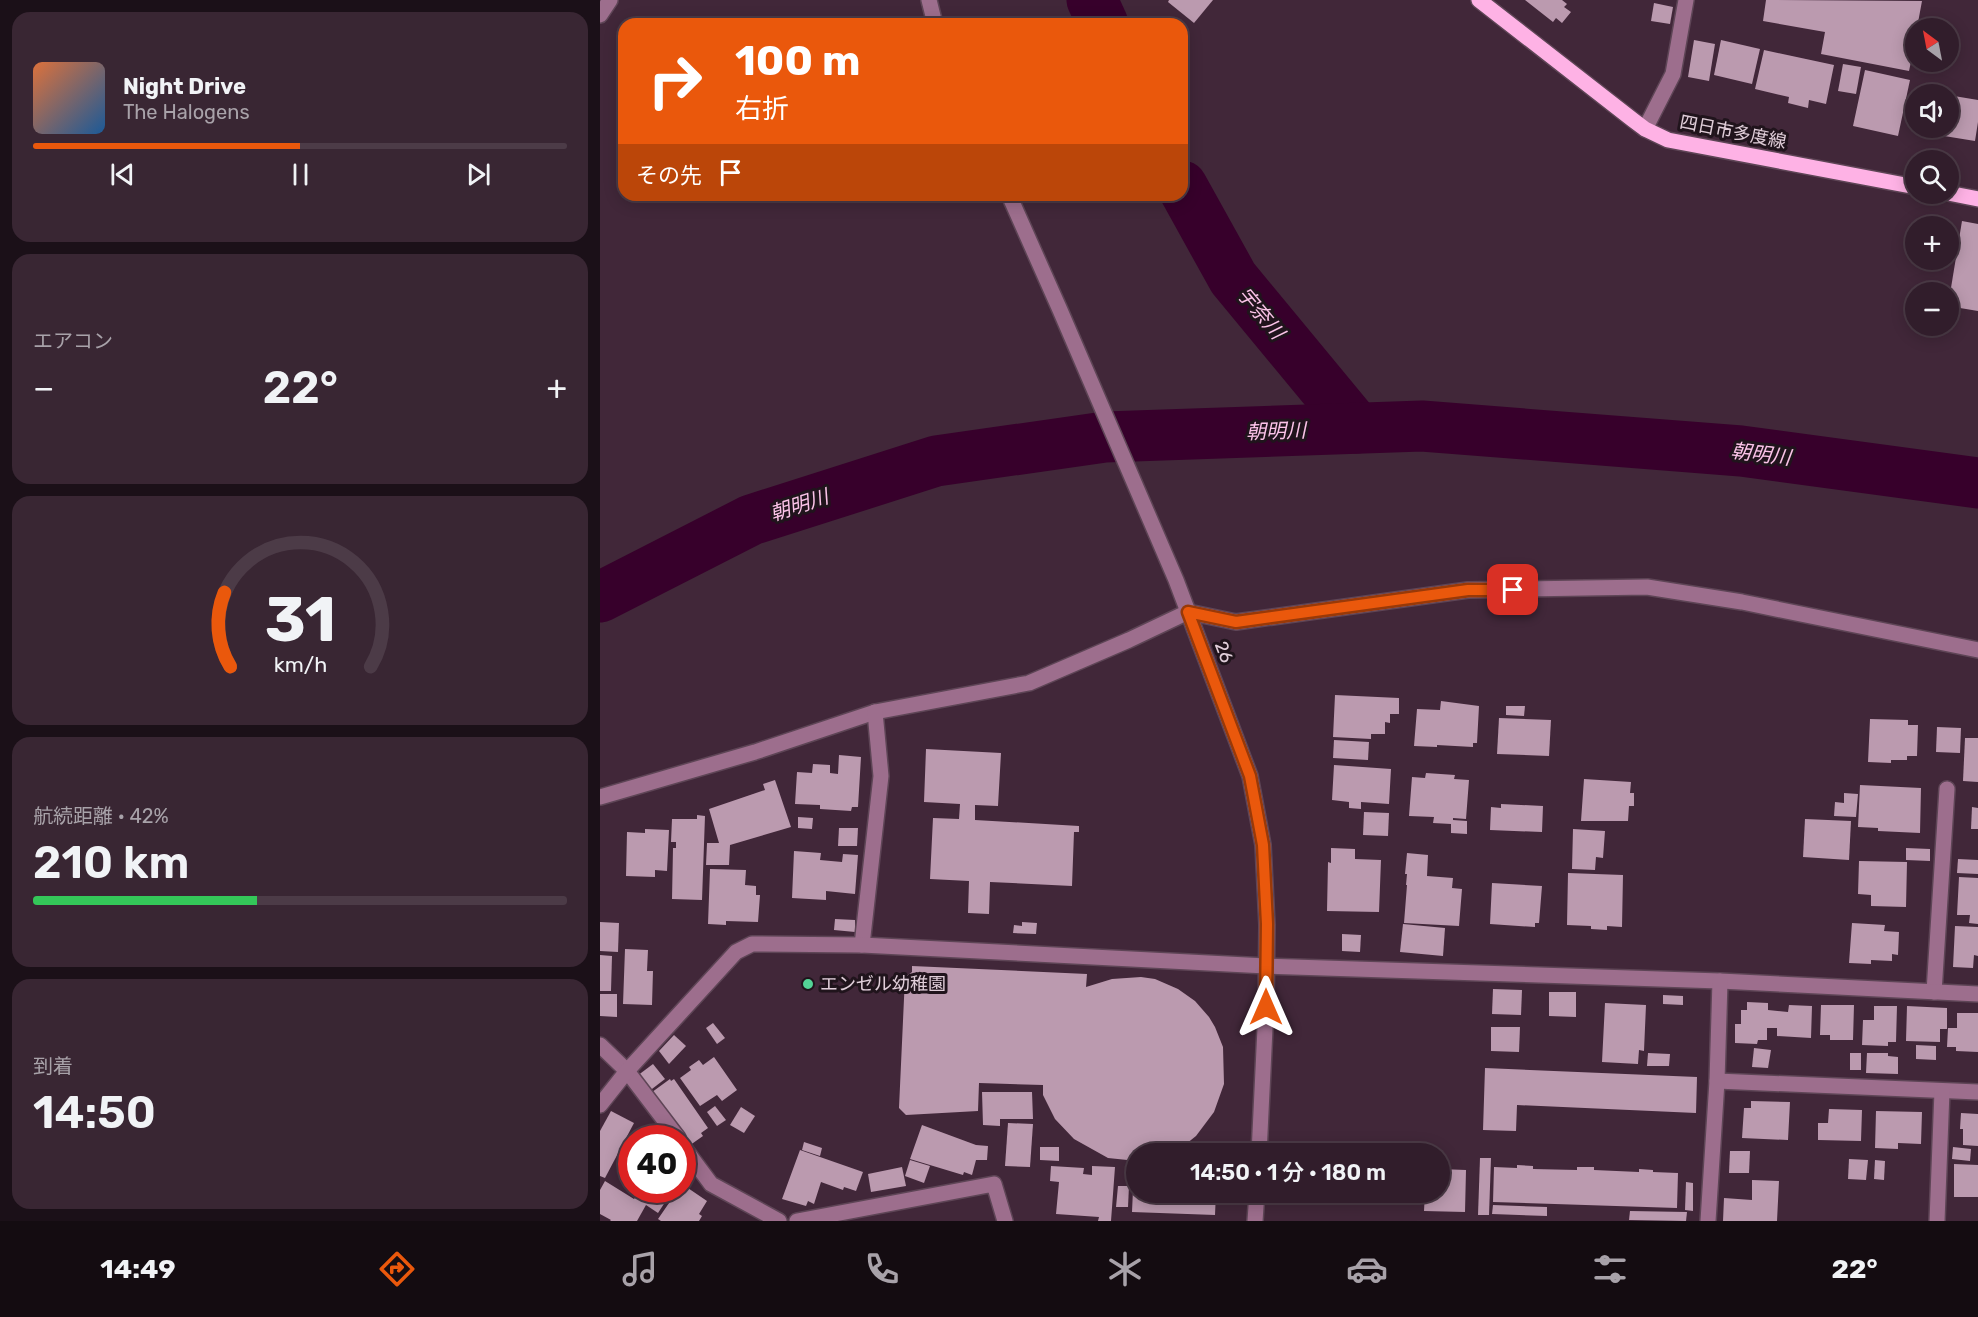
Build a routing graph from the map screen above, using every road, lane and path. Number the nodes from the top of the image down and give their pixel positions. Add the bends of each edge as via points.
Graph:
1 (610, 0) edge
2 (929, 0) edge
3 (1479, 0) edge
4 (1686, 0) edge
5 (600, 15) edge
6 (934, 18) edge
7 (1645, 129) junction
8 (1905, 185) edge
9 (1959, 195) edge
10 (1978, 199) edge
11 (1012, 201) edge
12 (1188, 612) junction
13 (1978, 650) edge
14 (875, 712) junction
15 (1947, 789) dead end
16 (600, 797) edge
17 (862, 945) junction
18 (1266, 966) junction
19 (1720, 981) junction
20 (1934, 992) junction
21 (1978, 994) edge
22 (600, 1045) edge
23 (627, 1071) junction
24 (1718, 1081) junction
25 (1942, 1091) junction
26 (1978, 1092) edge
27 (600, 1105) edge
28 (668, 1125) edge
29 (1259, 1143) edge
30 (696, 1164) edge
31 (1256, 1203) edge
32 (779, 1221) edge
33 (797, 1221) edge
34 (1005, 1221) edge
35 (1255, 1221) edge
36 (1708, 1221) edge
37 (1937, 1221) edge

1 - 5 street
2 - 6 street
3 - 7 main road, 四日市多度線
4 - 7 street via 1673,74
7 - 8 main road, 四日市多度線 via 1668,140
9 - 10 main road
11 - 12 street, 26
12 - 13 street via 1236,622 1468,590 1647,587 1743,602
12 - 14 street via 1029,683
12 - 18 street, 26 via 1250,776 1263,845
14 - 16 street
14 - 17 street via 881,776
15 - 20 street
17 - 18 street
17 - 23 street via 752,944 736,952
18 - 19 street
18 - 29 street, 26
19 - 20 street
19 - 24 street
20 - 21 street
22 - 23 street
23 - 27 street
23 - 28 street
24 - 25 street
24 - 36 street
25 - 26 street
25 - 37 street
30 - 32 street via 711,1184
31 - 35 street
33 - 34 street via 994,1184

